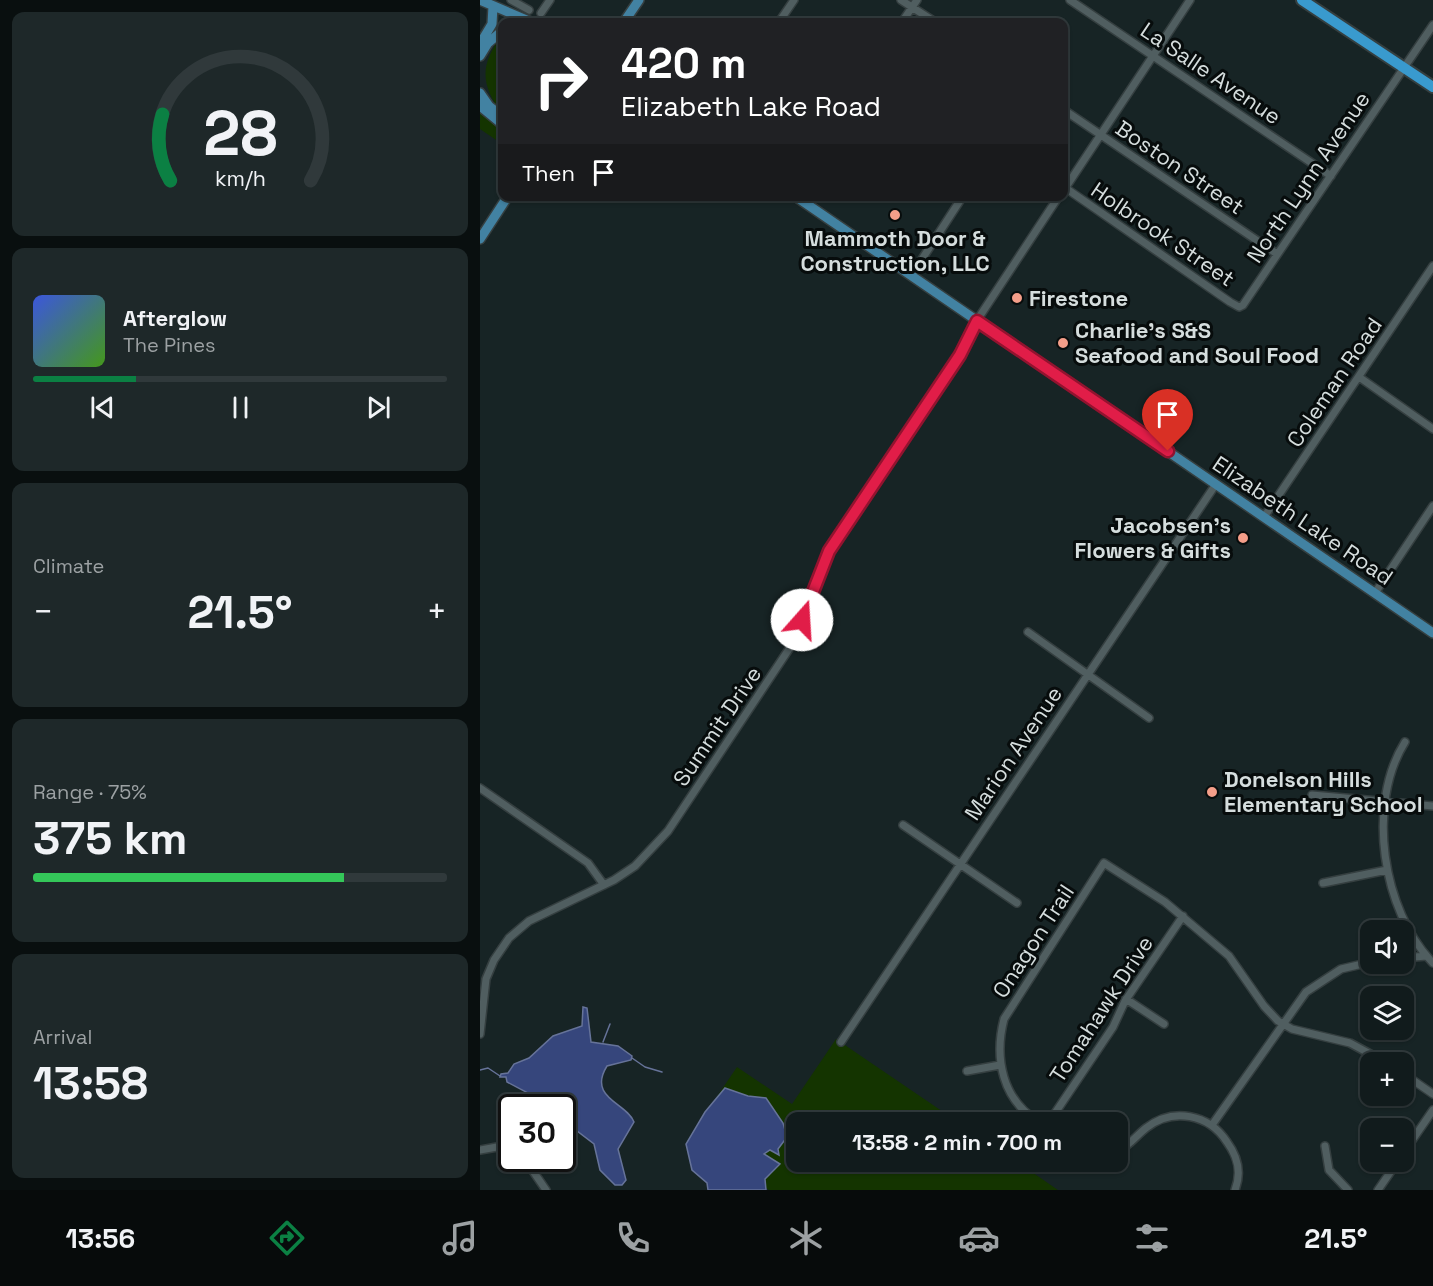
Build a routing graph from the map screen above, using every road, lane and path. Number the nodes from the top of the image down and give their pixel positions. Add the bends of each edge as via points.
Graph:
1 (480, 0) edge
2 (511, 0) edge
3 (550, 0) edge
4 (639, 0) edge
5 (794, 0) edge
6 (901, 0) edge
7 (917, 0) edge
8 (1070, 0) edge
9 (1190, 0) edge
10 (1302, 0) edge
11 (493, 6) junction
12 (912, 7) junction
13 (529, 10) dead end
14 (542, 13) dead end
15 (513, 18) edge
16 (627, 18) edge
17 (782, 18) edge
18 (905, 18) edge
19 (929, 18) edge
20 (1433, 25) edge
21 (498, 34) edge
22 (480, 44) edge
23 (480, 56) edge
24 (1153, 56) junction
25 (1404, 68) junction
26 (1433, 87) edge
27 (480, 93) edge
28 (480, 106) edge
29 (498, 113) edge
30 (1068, 113) edge
31 (498, 121) edge
32 (1100, 135) junction
33 (1331, 176) junction
34 (1068, 183) edge
35 (1068, 192) edge
36 (505, 201) edge
37 (802, 201) edge
38 (960, 201) edge
39 (1056, 201) edge
40 (480, 239) edge
41 (1277, 254) junction
42 (1433, 266) edge
43 (911, 276) junction
44 (1243, 305) joint
45 (977, 321) junction
46 (1359, 377) junction
47 (1433, 429) edge
48 (1216, 484) junction
49 (1433, 506) edge
50 (1264, 517) junction
51 (1375, 593) junction
52 (1432, 630) edge
53 (1028, 632) dead end
54 (1088, 674) junction
55 (1149, 718) dead end
56 (1404, 742) dead end
57 (480, 788) edge
58 (1312, 795) dead end
59 (1385, 802) junction
60 (1433, 806) edge
61 (903, 825) dead end
62 (960, 864) junction
63 (1387, 870) junction
64 (1323, 883) dead end
65 (604, 885) junction
66 (1017, 903) dead end
67 (1183, 916) junction
68 (1426, 956) junction
69 (1414, 957) edge
70 (1433, 963) edge
71 (1360, 965) edge
72 (1126, 999) junction
73 (1282, 1023) junction
74 (1164, 1024) dead end
75 (480, 1034) edge
76 (841, 1042) dead end
77 (1367, 1052) edge
78 (1000, 1065) junction
79 (967, 1071) dead end
80 (1414, 1081) edge
81 (1433, 1094) edge
82 (1433, 1110) edge
83 (1027, 1112) edge
84 (1056, 1112) edge
85 (1212, 1125) junction
86 (1414, 1138) edge
87 (1128, 1143) edge
88 (1325, 1146) dead end
89 (498, 1147) edge
90 (480, 1150) edge
91 (534, 1172) edge
92 (1390, 1172) edge
93 (546, 1190) edge
94 (1236, 1190) edge
95 (1348, 1190) edge
96 (1378, 1190) edge

1 - 11 main road
2 - 13 street
3 - 14 street
4 - 16 main road
5 - 17 street
6 - 12 street
7 - 12 street
8 - 24 street, La Salle Avenue
9 - 24 street
10 - 25 highway
11 - 15 main road
11 - 22 main road via 492,24
12 - 18 street
12 - 19 street
20 - 25 street, North Lynn Avenue
21 - 23 main road
24 - 32 street
24 - 33 street, La Salle Avenue
25 - 26 highway
25 - 33 street, North Lynn Avenue
27 - 29 main road
28 - 31 main road
30 - 32 street, Boston Street
32 - 34 street
32 - 41 street, Boston Street
33 - 41 street, North Lynn Avenue
35 - 44 street, Holbrook Street via 1230,302
36 - 40 main road
37 - 43 main road, Elizabeth Lake Road
38 - 43 street
39 - 45 street, Summit Drive
41 - 44 street, North Lynn Avenue
42 - 46 street, Coleman Road
43 - 45 main road, Elizabeth Lake Road
45 - 48 main road, Elizabeth Lake Road
45 - 65 street, Summit Drive via 960,355 829,551 795,640 780,665 668,831 635,866
46 - 47 street
46 - 50 street, Coleman Road
48 - 50 main road, Elizabeth Lake Road
48 - 54 street, Marion Avenue
49 - 51 street
50 - 51 main road, Elizabeth Lake Road
51 - 52 main road, Elizabeth Lake Road
53 - 54 street
54 - 55 street
54 - 62 street, Marion Avenue
56 - 59 street via 1388,776
57 - 65 street via 588,863
58 - 59 street
59 - 60 street
59 - 63 street
61 - 62 street
62 - 66 street
62 - 76 street, Marion Avenue
63 - 64 street
63 - 68 street via 1402,913
65 - 75 street, Summit Drive via 529,921 501,947 484,987
67 - 72 street, Tomahawk Drive
67 - 73 street via 1229,956 1264,1006
67 - 78 street, Onagon Trail via 1104,863 1004,1019 998,1046
68 - 69 street
68 - 70 street
71 - 73 street via 1341,969 1317,983
72 - 74 street
72 - 84 street, Tomahawk Drive via 1113,1027
73 - 77 street via 1350,1043
73 - 85 street
78 - 79 street
78 - 83 street, Onagon Trail via 1018,1104
80 - 81 street
82 - 86 street
85 - 87 street via 1181,1115 1160,1119
85 - 94 street via 1234,1153 1239,1174
88 - 95 street via 1329,1170
89 - 90 street
91 - 93 street
92 - 96 street

